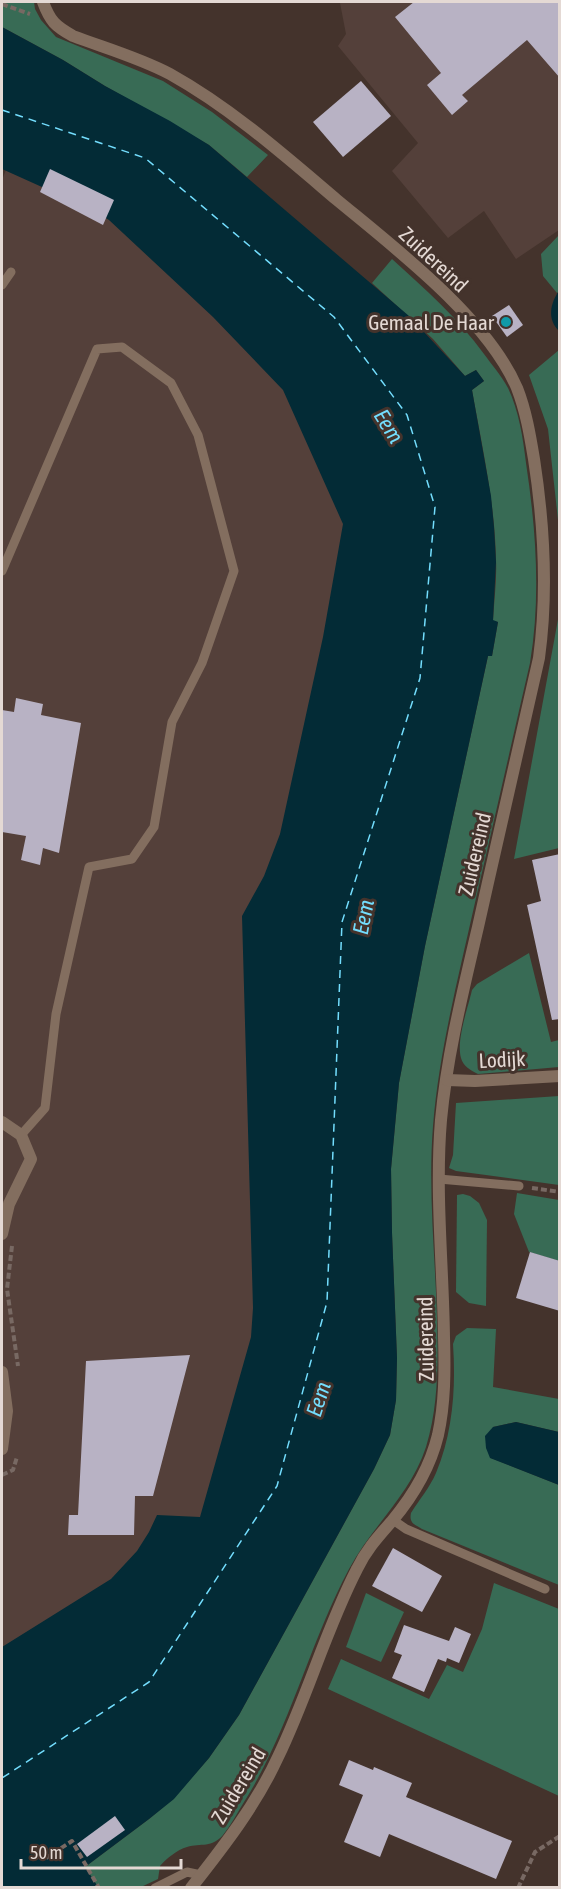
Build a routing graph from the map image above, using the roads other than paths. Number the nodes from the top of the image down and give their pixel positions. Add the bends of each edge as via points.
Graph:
1 (43, 2) edge
2 (11, 272) dead end
3 (2, 285) edge
4 (2, 571) edge
5 (560, 1076) edge
6 (447, 1080) junction
7 (2, 1122) edge
8 (21, 1135) junction
9 (440, 1179) junction
10 (519, 1186) road end
11 (2, 1234) edge
12 (2, 1372) edge
13 (2, 1449) edge
14 (393, 1520) junction
15 (545, 1589) dead end
16 (201, 1875) junction
17 (154, 1887) edge
18 (191, 1887) edge

1 - 6 street, Zuidereind via 55,25 73,36 167,73 260,135 450,299 500,357 517,389 527,419 539,493 544,603 541,642 454,1030
2 - 3 lane
4 - 8 lane via 97,349 122,347 171,383 198,435 234,571 202,663 172,722 154,827 132,859 89,867 56,1014 45,1108
5 - 6 street, Lodijk
6 - 9 street, Zuidereind via 440,1130
7 - 8 street
8 - 11 street via 31,1159 9,1204
9 - 10 lane
9 - 14 street, Zuidereind via 445,1391 442,1416 427,1470
12 - 13 street via 7,1411
14 - 15 lane
14 - 16 street, Zuidereind via 369,1546 349,1584 296,1717 263,1785
16 - 17 lane via 187,1872
16 - 18 street, Zuidereind

